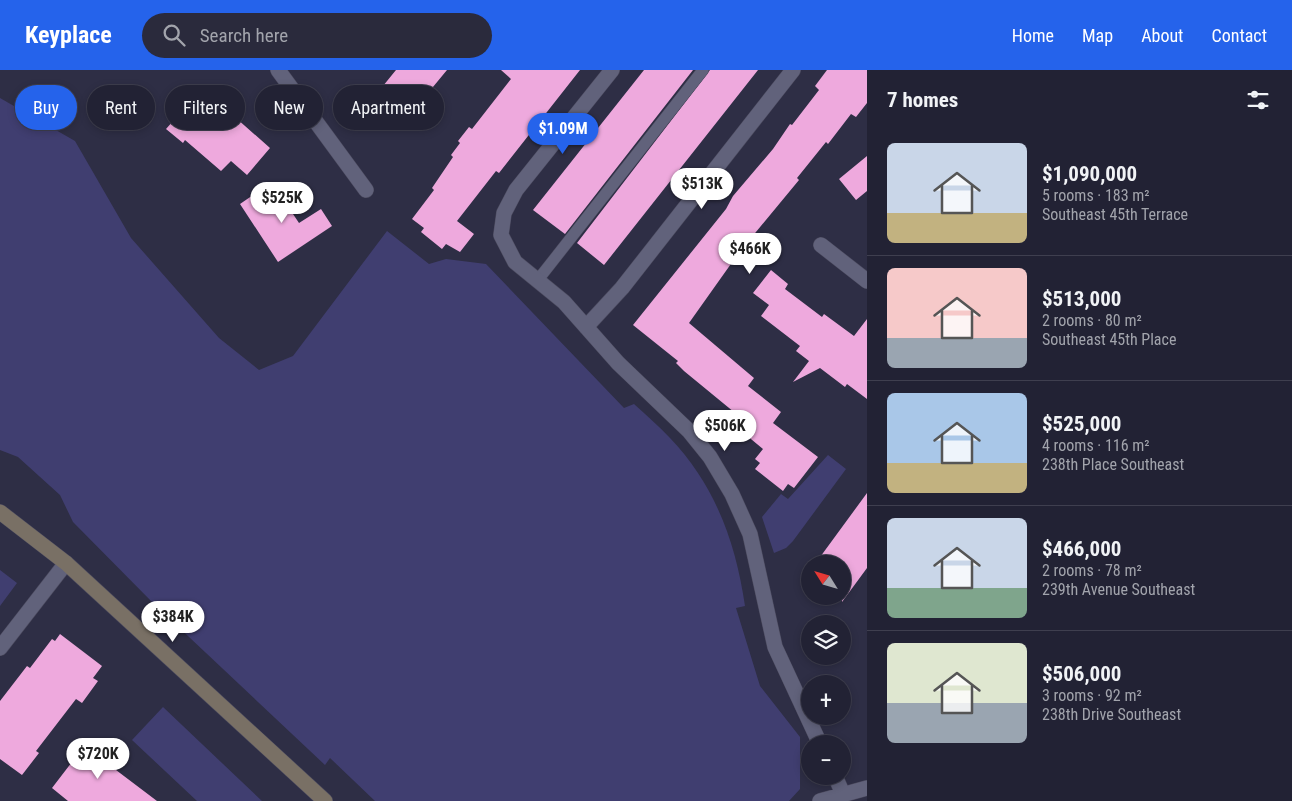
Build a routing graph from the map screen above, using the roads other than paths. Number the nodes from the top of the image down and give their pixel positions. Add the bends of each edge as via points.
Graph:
1 (278, 70) edge
2 (612, 70) edge
3 (703, 70) edge
4 (793, 70) edge
5 (366, 190) dead end
6 (821, 245) dead end
7 (538, 281) junction
8 (867, 281) edge
9 (586, 327) junction
10 (0, 512) edge
11 (66, 563) junction
12 (0, 648) edge
13 (816, 735) edge
14 (837, 785) edge
15 (867, 788) edge
16 (841, 798) edge
17 (325, 801) edge
18 (820, 801) edge

1 - 5 street
2 - 7 street via 516,190 504,213 502,236 515,262
3 - 7 lane
4 - 9 street via 622,288
6 - 8 street
7 - 9 street via 564,302
9 - 13 street via 689,431 710,457 732,494 750,534 776,647
10 - 11 main road
11 - 12 street
11 - 17 main road
14 - 16 street
15 - 16 street
16 - 18 street

